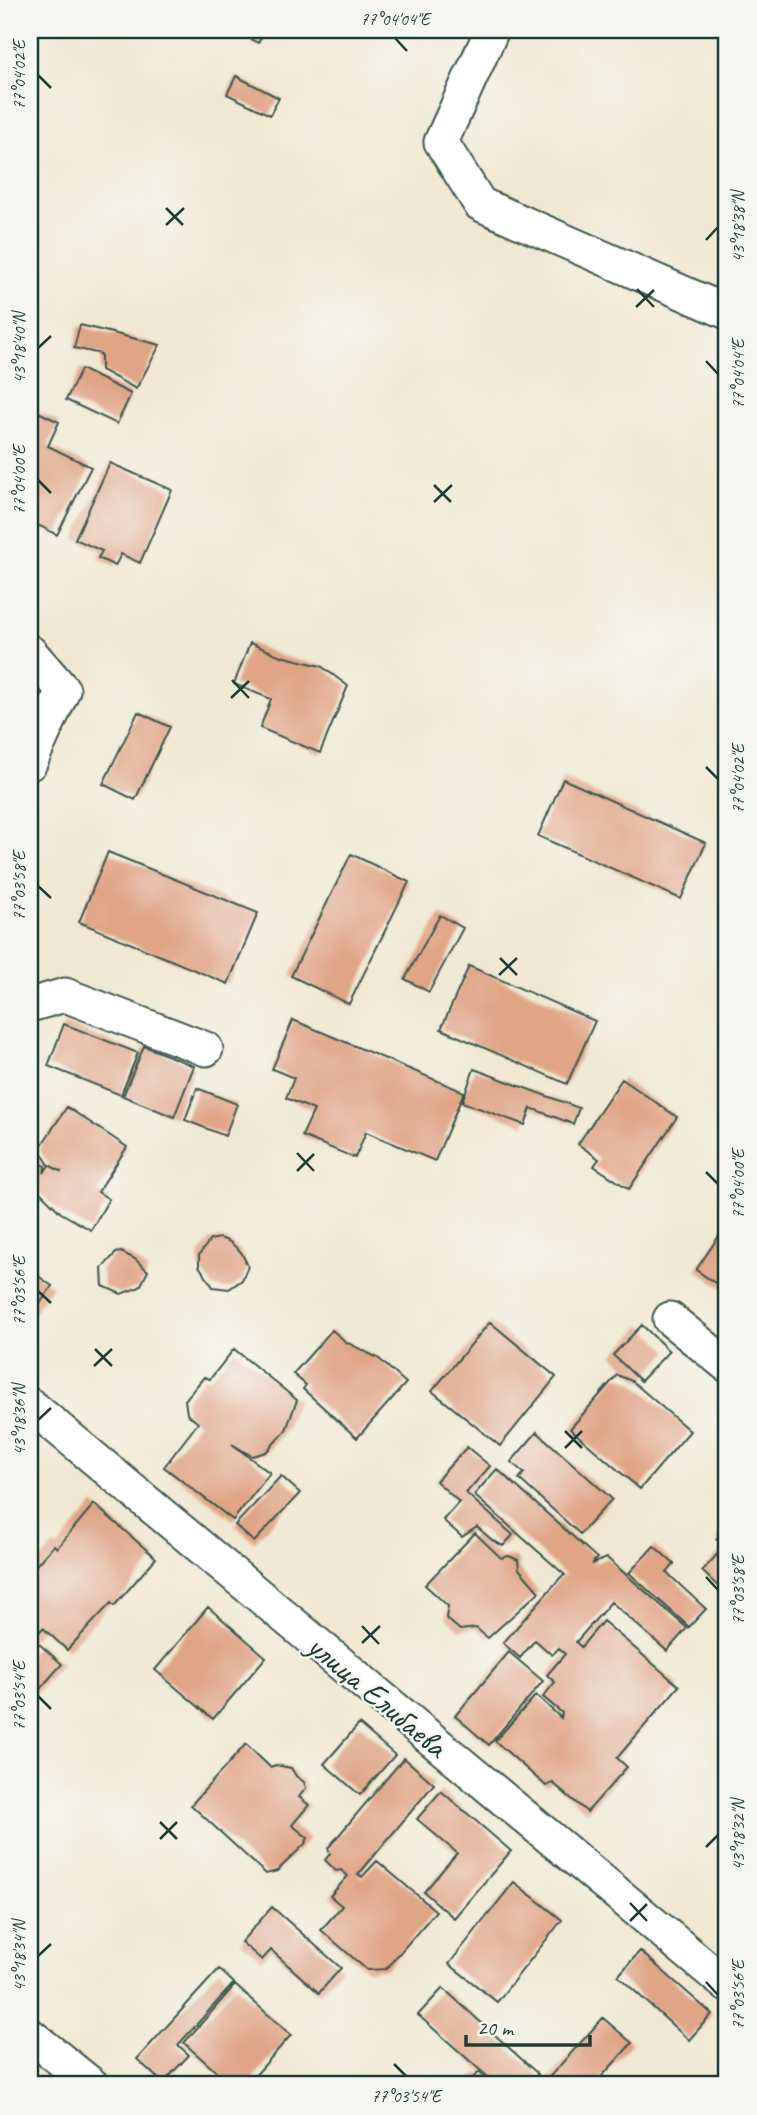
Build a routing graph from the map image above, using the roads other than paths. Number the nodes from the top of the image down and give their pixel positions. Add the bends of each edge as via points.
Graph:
1 (492, 30) edge
2 (727, 312) edge
3 (30, 652) edge
4 (30, 763) edge
5 (30, 1005) edge
6 (206, 1049) dead end
7 (670, 1318) dead end
8 (727, 1365) edge
9 (30, 1405) edge
10 (727, 1985) edge
11 (30, 2035) edge
12 (92, 2085) edge

1 - 2 street via 442,142 480,204
3 - 4 street via 63,690
5 - 6 street via 65,995
7 - 8 street
9 - 10 street, улица Елибаева
11 - 12 street

